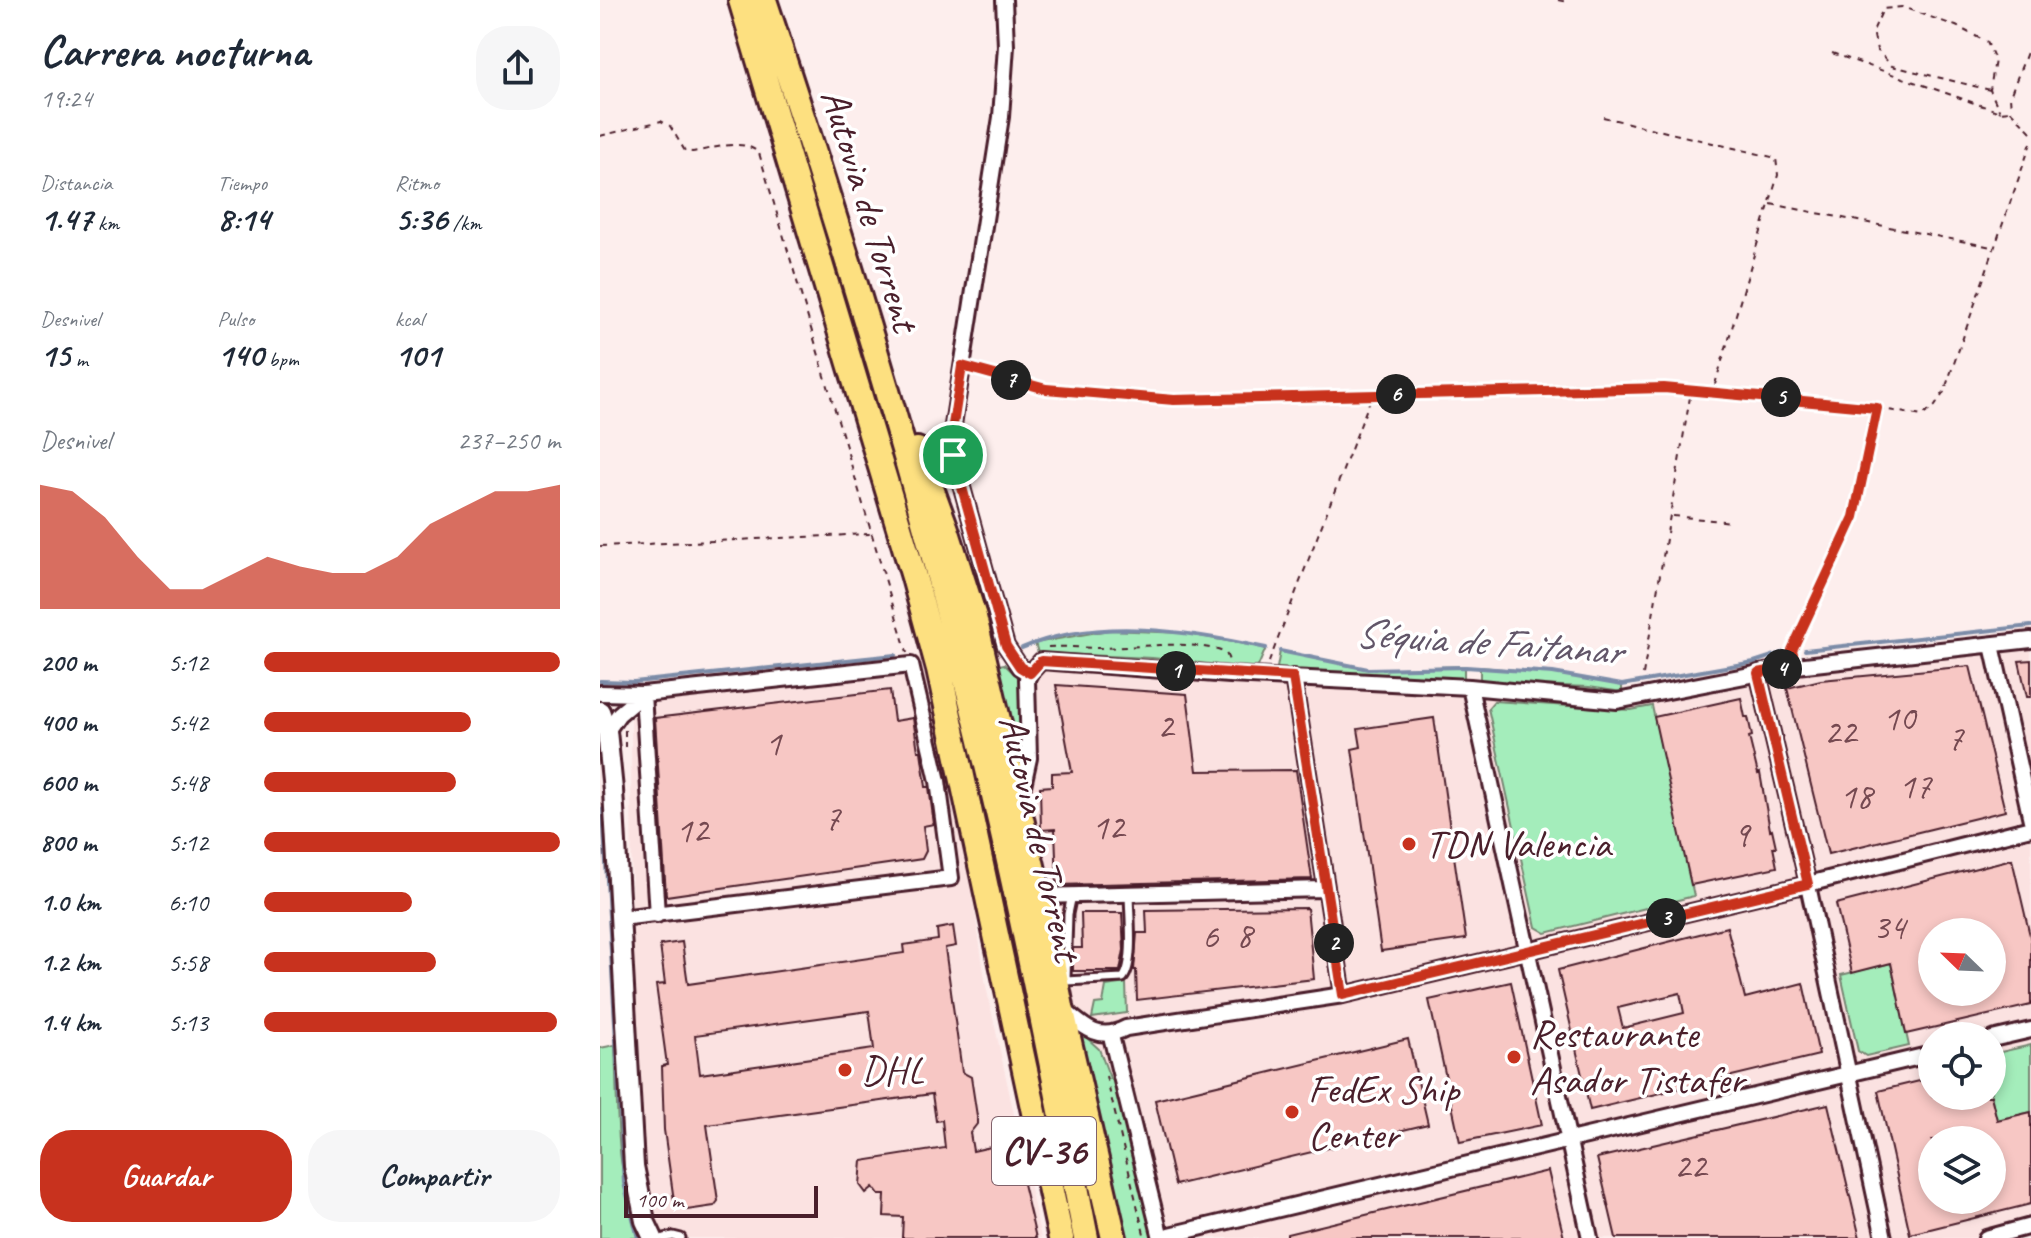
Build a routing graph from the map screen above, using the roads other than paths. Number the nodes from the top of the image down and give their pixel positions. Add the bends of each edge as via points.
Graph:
1 (741, 0) edge
2 (764, 0) edge
3 (1004, 0) edge
4 (834, 213) junction
5 (2031, 640) edge
6 (1992, 645) junction
7 (1030, 673) junction
8 (1758, 673) junction
9 (1293, 677) junction
10 (1470, 687) junction
11 (600, 693) edge
12 (643, 694) junction
13 (600, 711) edge
14 (607, 731) junction
15 (969, 804) junction
16 (1018, 808) junction
17 (2031, 820) edge
18 (2031, 828) edge
19 (1808, 884) junction
20 (1325, 889) junction
21 (1129, 893) junction
22 (1072, 895) junction
23 (1039, 896) junction
24 (657, 915) junction
25 (621, 918) junction
26 (1527, 951) junction
27 (1343, 995) junction
28 (1062, 997) junction
29 (2031, 1030) edge
30 (1111, 1036) junction
31 (2006, 1036) edge
32 (1918, 1058) edge
33 (1849, 1075) junction
34 (1569, 1141) junction
35 (2031, 1226) edge
36 (653, 1238) edge
37 (664, 1238) edge
38 (681, 1238) edge
39 (1045, 1238) edge
40 (1061, 1238) edge
41 (1086, 1238) edge
42 (1114, 1238) edge
43 (1161, 1238) edge
44 (1590, 1238) edge
45 (1884, 1238) edge
46 (1986, 1238) edge

1 - 15 highway, Autovia de Torrent / CV-36 via 914,577
2 - 4 highway, Autovia de Torrent / CV-36
3 - 7 street via 1001,117 953,425 953,455 1006,646
4 - 16 highway via 974,617
4 - 41 highway, Autovia de Torrent / CV-36 via 946,604 990,779
5 - 6 street
6 - 8 street
6 - 17 street
7 - 9 street via 1041,661
7 - 16 street via 1029,758
8 - 10 street via 1617,701
8 - 19 street
9 - 10 street
9 - 20 street
10 - 26 street
11 - 12 street
12 - 14 street
12 - 24 street
12 - 24 street via 911,665 938,781 951,878
13 - 14 street
14 - 25 street
15 - 39 highway via 1008,1054
15 - 40 highway, Autovia de Torrent / CV-36
16 - 23 highway
18 - 19 street
19 - 26 street
19 - 33 street
20 - 21 street
20 - 27 street
21 - 22 street
21 - 28 lane via 1126,975
22 - 23 street
22 - 28 lane
23 - 28 highway
24 - 25 street
25 - 36 street via 634,1166
26 - 27 street
26 - 34 street
27 - 30 street via 1126,1028
28 - 30 street via 1095,1033
28 - 42 highway
29 - 31 street
30 - 43 street
32 - 33 street
33 - 34 street
33 - 45 street
34 - 43 street
34 - 44 street
35 - 46 street
37 - 38 lane

